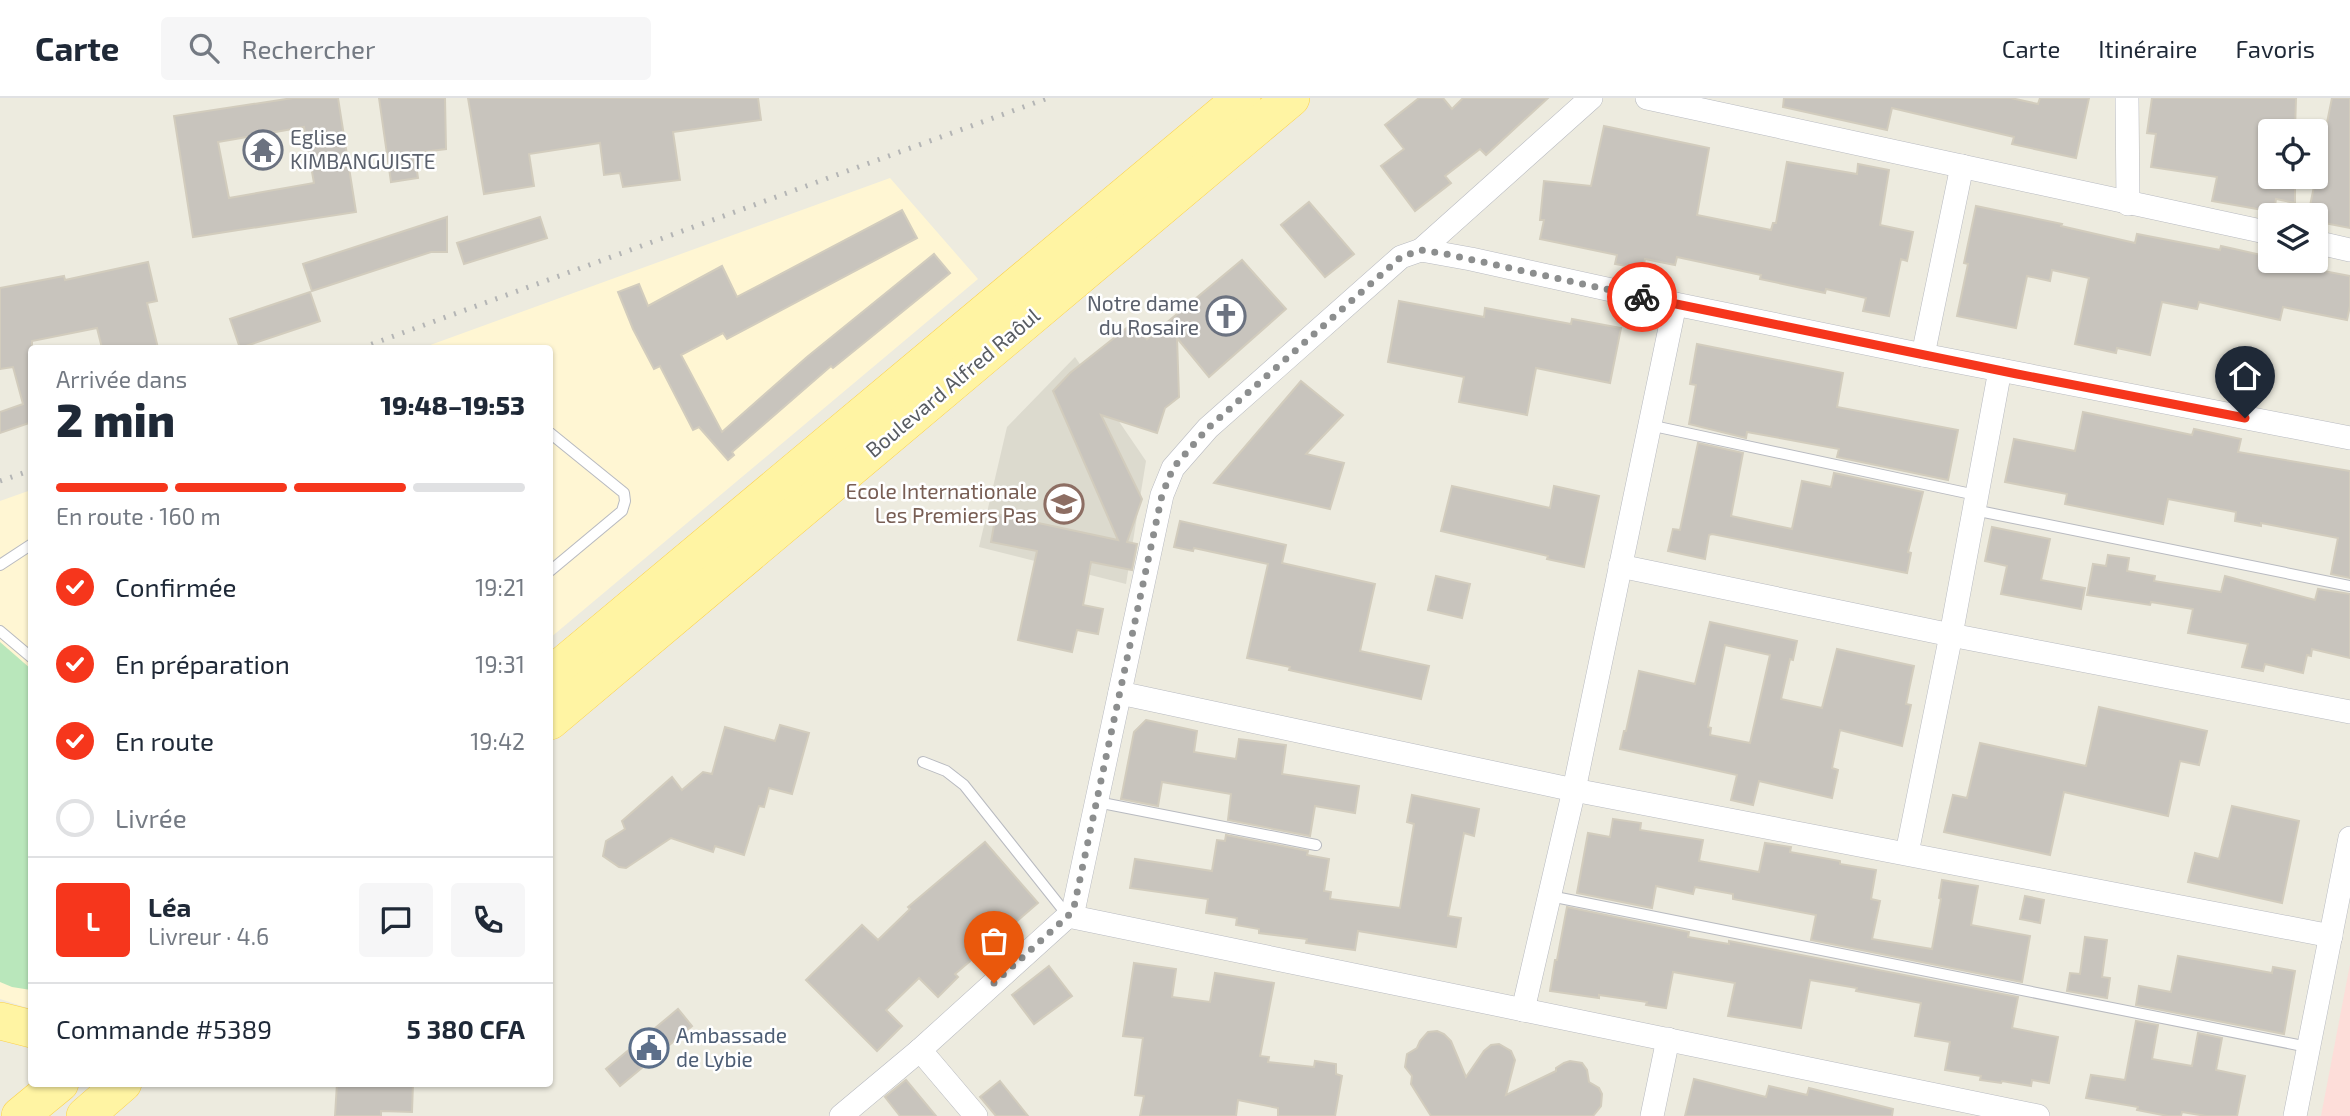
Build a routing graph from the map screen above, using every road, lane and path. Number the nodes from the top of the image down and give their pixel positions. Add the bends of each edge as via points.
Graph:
1 (1242, 98) edge
2 (1291, 98) edge
3 (1591, 98) edge
4 (1647, 98) edge
5 (2127, 98) edge
6 (1962, 166) junction
7 (2128, 204) junction
8 (2258, 231) edge
9 (2328, 245) edge
10 (1421, 250) junction
11 (2350, 250) edge
12 (1675, 304) junction
13 (1923, 355) junction
14 (2000, 370) junction
15 (1649, 425) junction
16 (553, 435) edge
17 (2350, 438) edge
18 (1975, 503) junction
19 (28, 546) edge
20 (0, 565) edge
21 (1619, 566) junction
22 (553, 568) edge
23 (2350, 586) edge
24 (0, 631) edge
25 (1951, 635) junction
26 (28, 654) edge
27 (553, 673) edge
28 (1120, 693) junction
29 (2350, 712) edge
30 (553, 718) edge
31 (923, 762) dead end
32 (1574, 789) junction
33 (1097, 802) junction
34 (2350, 838) edge
35 (1316, 845) dead end
36 (1907, 853) junction
37 (1550, 896) junction
38 (1068, 916) junction
39 (2331, 936) junction
40 (1523, 1010) junction
41 (0, 1021) edge
42 (28, 1027) edge
43 (1668, 1040) junction
44 (2308, 1047) junction
45 (920, 1049) junction
46 (55, 1087) edge
47 (20, 1116) edge
48 (841, 1116) edge
49 (976, 1116) edge
50 (1652, 1116) edge
51 (2038, 1116) edge
52 (2295, 1116) edge

1 - 27 main road
2 - 30 main road, Boulevard Alfred Raôul
3 - 10 street
4 - 6 street
5 - 7 street
6 - 7 street
6 - 13 street
7 - 8 street
9 - 11 street
10 - 12 street
10 - 28 street via 1401,257 1208,428 1173,468 1162,495
12 - 13 street
12 - 15 street
13 - 14 street
14 - 17 street
14 - 18 street
15 - 18 lane
15 - 21 street
16 - 22 lane via 624,493 625,501 622,511
18 - 23 lane
18 - 25 street
19 - 20 lane
21 - 25 street
21 - 32 street
24 - 26 lane
25 - 29 street
25 - 36 street
28 - 32 street
28 - 33 street
31 - 38 lane via 964,785
32 - 36 street
32 - 37 street
33 - 35 lane
33 - 38 street via 1074,907
34 - 39 street
36 - 39 street
37 - 40 street
37 - 44 lane
38 - 40 street
38 - 45 street
39 - 44 street
40 - 43 street
41 - 42 main road
43 - 50 street
43 - 51 street
44 - 52 street
45 - 48 street
45 - 49 street
46 - 47 main road

